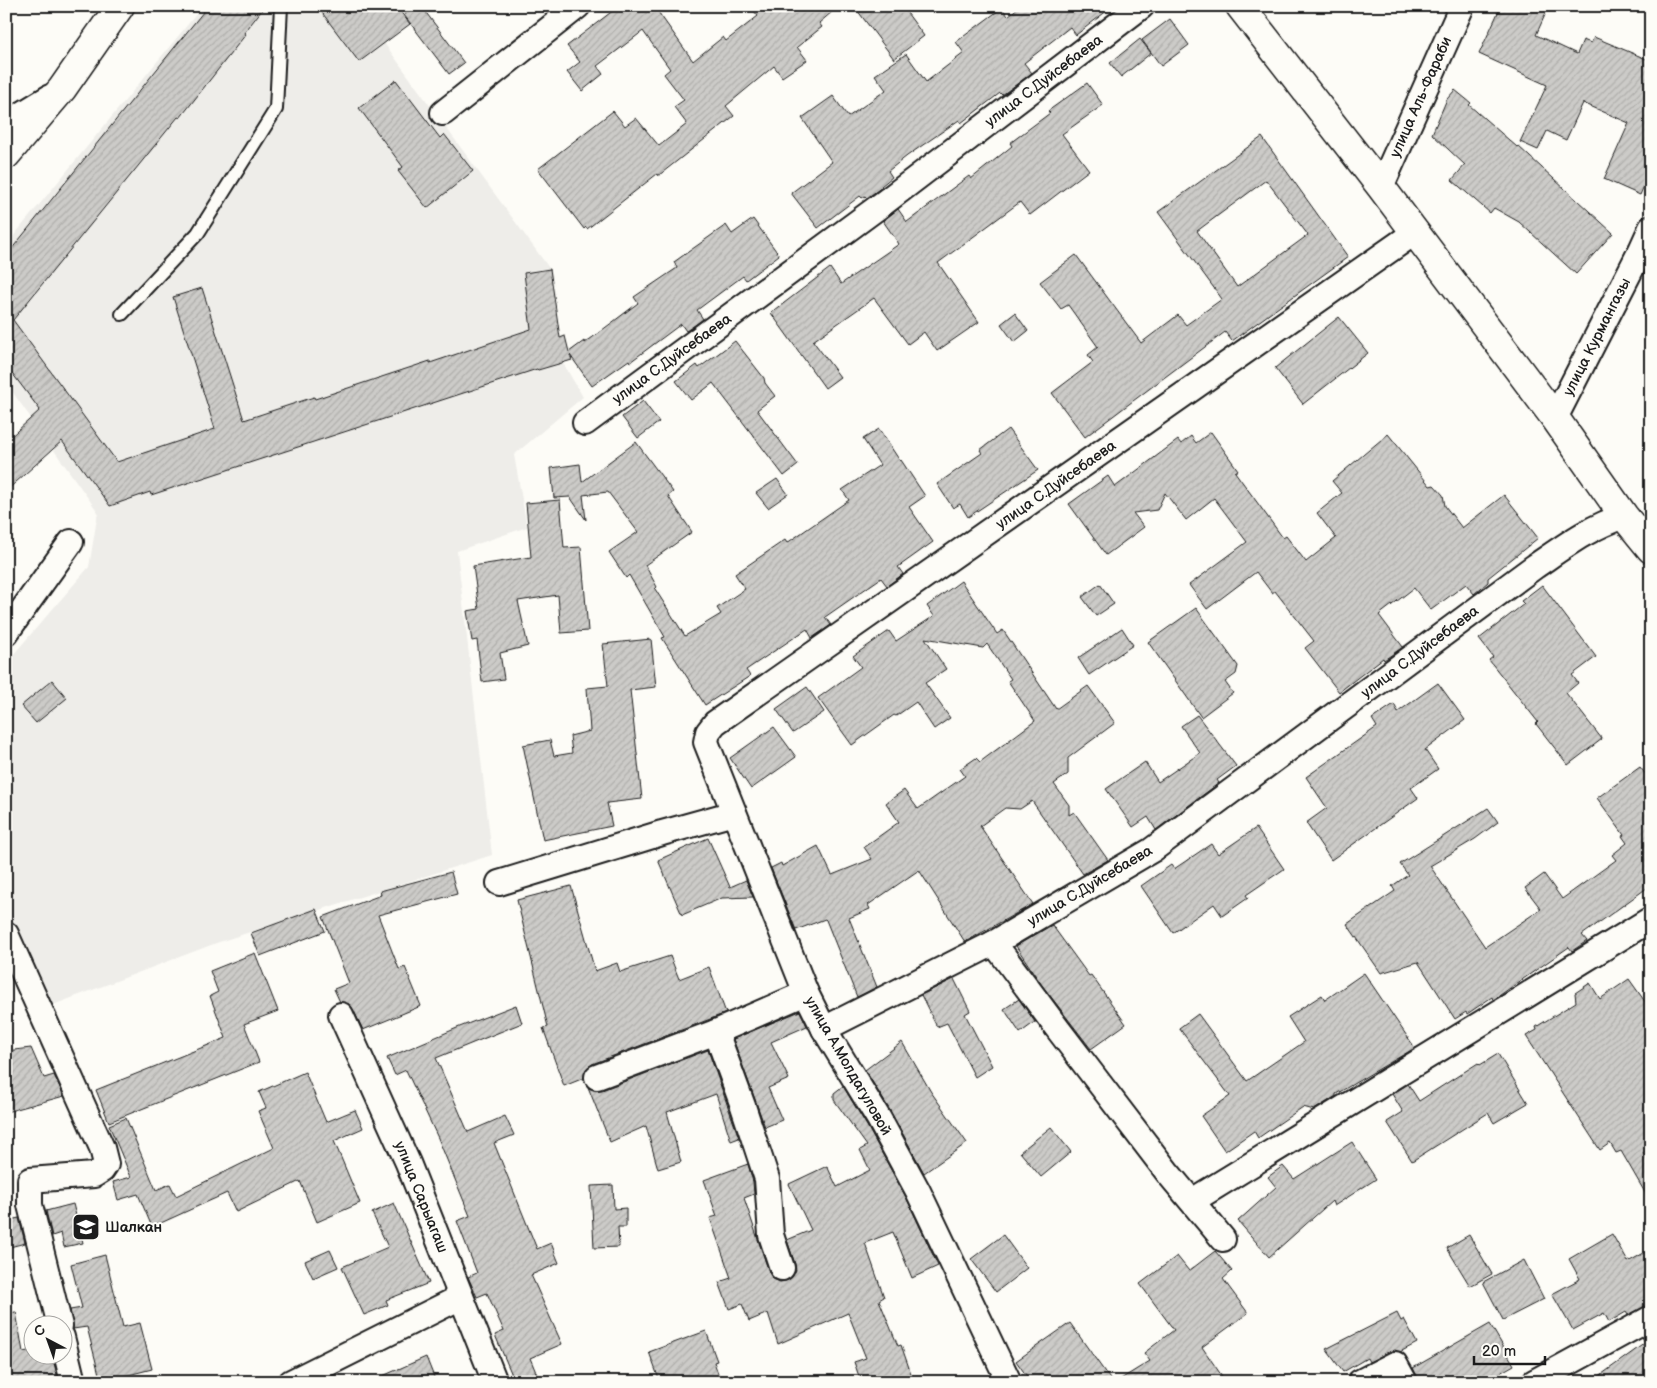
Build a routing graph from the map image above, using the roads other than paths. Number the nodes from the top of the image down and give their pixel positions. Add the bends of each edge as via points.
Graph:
1 (120, 6) edge
2 (281, 6) edge
3 (578, 6) edge
4 (1142, 6) edge
5 (1240, 6) edge
6 (1462, 6) edge
7 (62, 89) junction
8 (443, 113) dead end
9 (6, 124) edge
10 (6, 155) edge
11 (1381, 187) junction
12 (1651, 228) edge
13 (1414, 233) junction
14 (122, 314) dead end
15 (1555, 418) junction
16 (585, 423) dead end
17 (1624, 516) junction
18 (71, 542) dead end
19 (1651, 549) edge
20 (6, 633) edge
21 (706, 742) joint
22 (734, 813) junction
23 (499, 883) dead end
24 (1651, 919) edge
25 (6, 934) edge
26 (994, 943) junction
27 (806, 993) junction
28 (341, 1015) dead end
29 (824, 1029) junction
30 (716, 1032) junction
31 (597, 1078) dead end
32 (1192, 1201) junction
33 (1223, 1239) dead end
34 (782, 1268) dead end
35 (461, 1297) junction
36 (58, 1316) edge
37 (1651, 1318) edge
38 (70, 1366) edge
39 (74, 1382) edge
40 (292, 1382) edge
41 (495, 1382) edge
42 (1009, 1382) edge
43 (1360, 1382) edge
44 (1405, 1382) edge
45 (1534, 1382) edge

1 - 7 street
2 - 14 lane via 276,109 198,233
3 - 8 street
4 - 16 street, улица С.Дуйсебаева via 885,202
5 - 11 street
6 - 11 street, улица Аль-Фараби
7 - 9 street
7 - 10 street
11 - 13 street
12 - 15 street, улица Курмангазы
13 - 15 street
13 - 21 street, улица С.Дуйсебаева via 715,723
15 - 17 street
17 - 19 street
17 - 26 street, улица С.Дуйсебаева via 1574,539 1534,567 1152,850
18 - 20 street
21 - 22 street, улица А.Молдагуловой
22 - 23 street
22 - 27 street, улица А.Молдагуловой
24 - 32 street
25 - 36 street via 102,1148 106,1164 94,1175 30,1180 30,1205
26 - 29 street, улица С.Дуйсебаева
26 - 32 street
27 - 29 street, улица А.Молдагуловой
27 - 30 street
28 - 35 street, улица Сарыагаш via 408,1163
29 - 42 street, улица А.Молдагуловой via 918,1191
30 - 31 street
30 - 34 street via 767,1179 772,1235
32 - 33 street
35 - 40 street
35 - 41 street, улица Сарыагаш
37 - 45 street
38 - 39 street
43 - 44 street via 1395,1364

